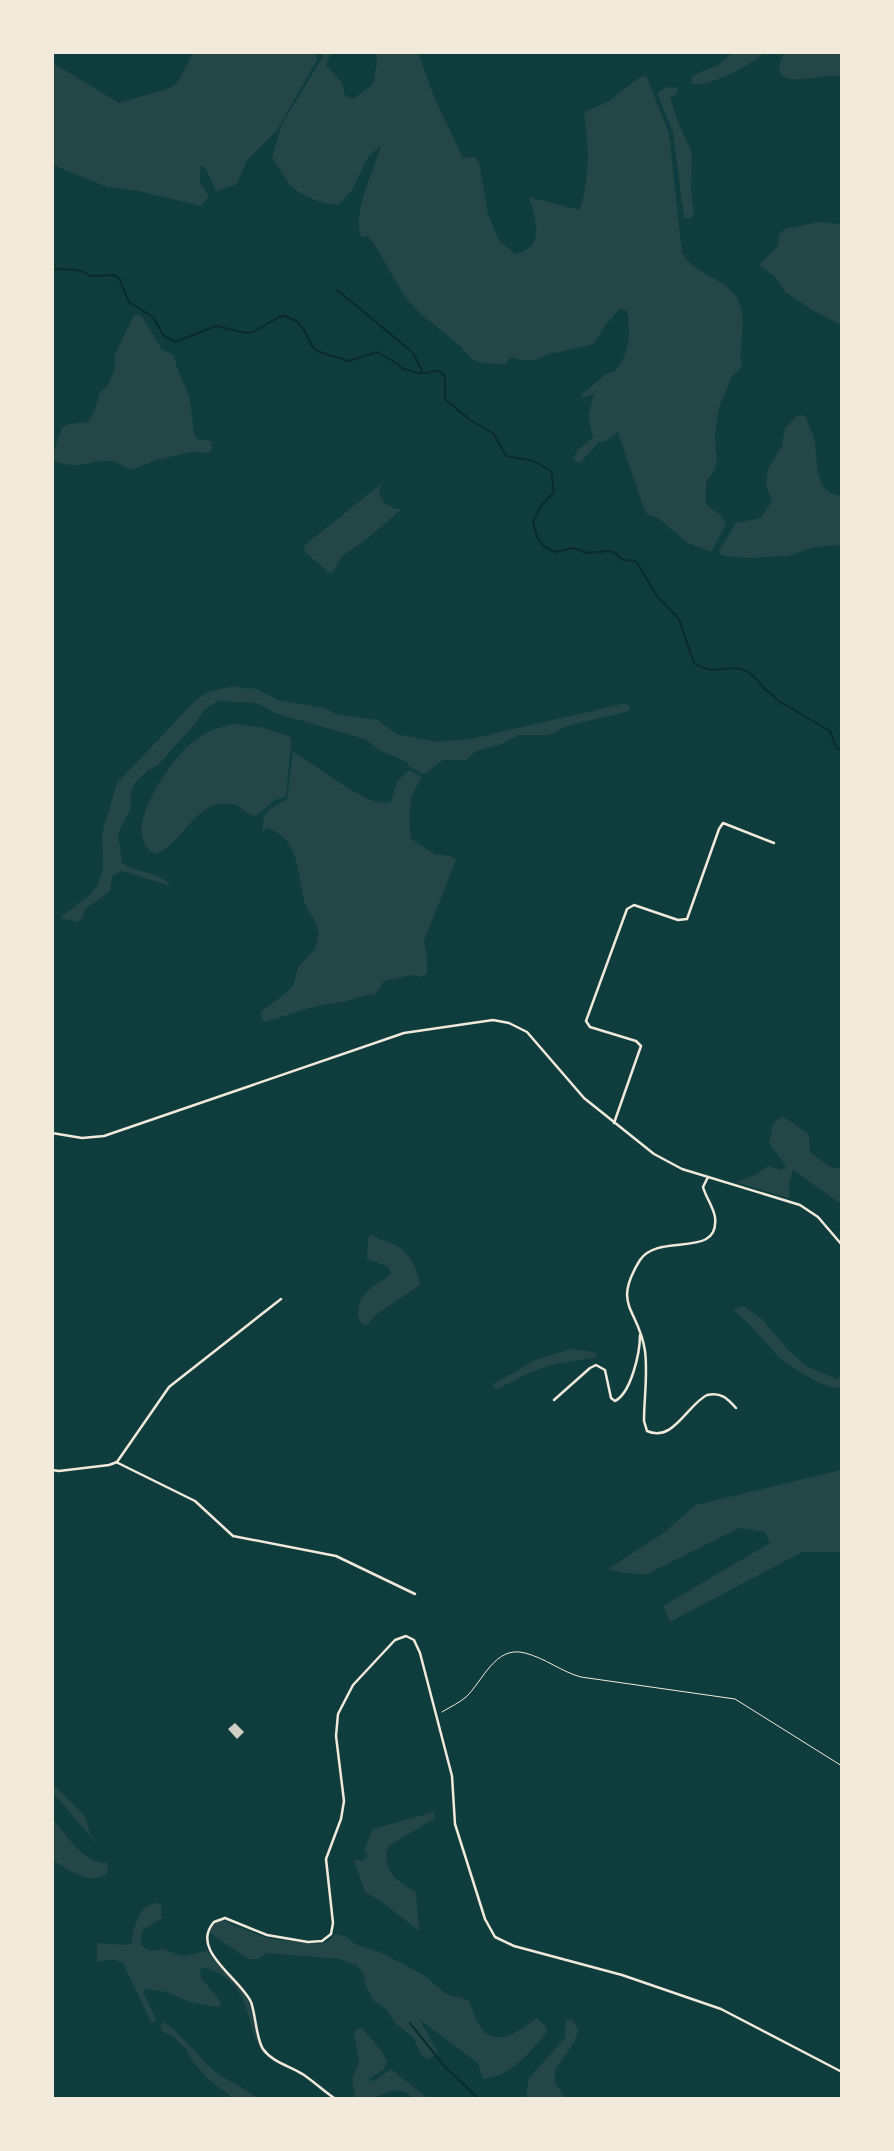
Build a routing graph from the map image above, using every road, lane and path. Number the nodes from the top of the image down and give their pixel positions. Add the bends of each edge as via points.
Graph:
1 (774, 843) dead end
2 (614, 1123) junction
3 (52, 1133) edge
4 (708, 1177) junction
5 (842, 1245) edge
6 (281, 1299) dead end
7 (640, 1332) junction
8 (554, 1401) dead end
9 (736, 1408) dead end
10 (116, 1462) junction
11 (52, 1470) edge
12 (415, 1594) dead end
13 (438, 1714) junction
14 (842, 1766) edge
15 (842, 2072) edge
16 (334, 2098) edge

1 - 2 street via 723,823 687,919 635,905 627,909 586,1020 590,1027 641,1046
2 - 3 street via 581,1095 528,1034 511,1023 493,1020 400,1034 104,1136
2 - 4 street via 665,1162
4 - 5 street via 803,1207
4 - 7 street via 703,1187 715,1217 711,1235 700,1243 650,1250 628,1284 626,1303
6 - 10 street via 169,1387
7 - 8 street via 635,1364 620,1399 611,1398 605,1370 596,1365
7 - 9 street via 645,1358 644,1424 649,1432 666,1432 707,1395 722,1395
10 - 11 street
10 - 12 street via 195,1501 231,1535 336,1556
13 - 14 path via 466,1697 491,1665 519,1652 581,1677 735,1699
13 - 15 street via 452,1776 455,1824 495,1937 721,2008
13 - 16 street via 418,1648 408,1636 395,1640 344,1699 336,1731 344,1805 326,1863 333,1927 328,1937 313,1942 279,1937 225,1918 214,1922 207,1933 214,1957 249,1998 264,2049

